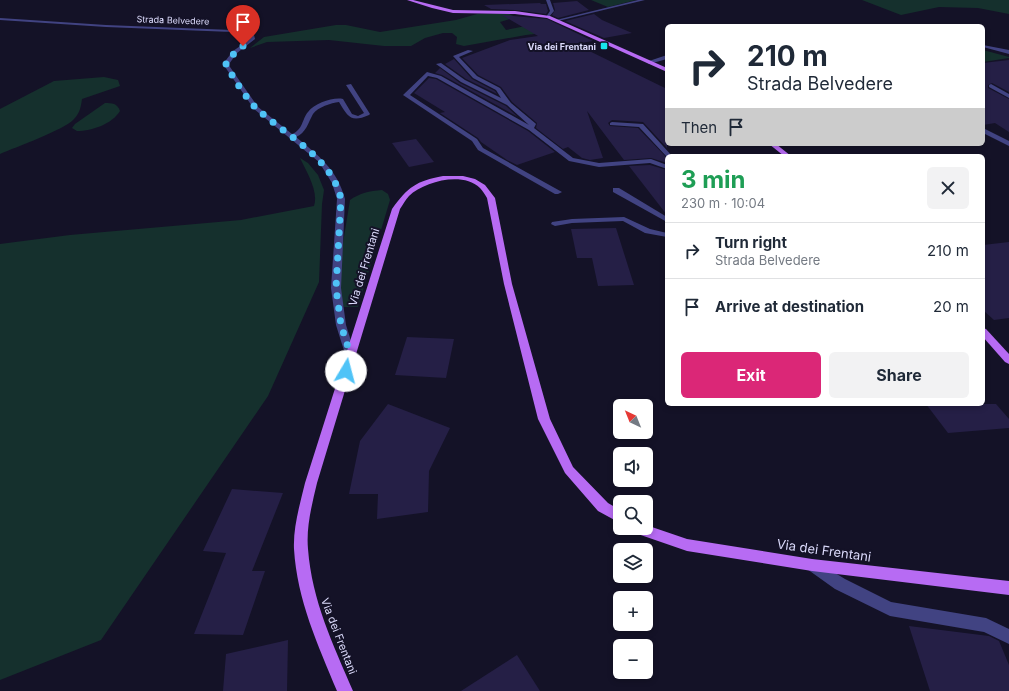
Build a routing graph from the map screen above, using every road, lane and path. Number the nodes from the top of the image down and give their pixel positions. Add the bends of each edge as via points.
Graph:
1 (409, 0) edge
2 (548, 0) edge
3 (643, 0) edge
4 (548, 16) junction
5 (0, 19) edge
6 (558, 20) junction
7 (985, 46) edge
8 (470, 51) dead end
9 (1009, 52) edge
10 (665, 58) edge
11 (649, 62) junction
12 (439, 64) dead end
13 (665, 69) edge
14 (350, 85) dead end
15 (990, 86) dead end
16 (1009, 96) edge
17 (509, 104) junction
18 (612, 124) dead end
19 (531, 129) junction
20 (985, 131) edge
21 (291, 137) junction
22 (1009, 144) edge
23 (775, 146) edge
24 (667, 154) edge
25 (785, 154) edge
26 (665, 166) edge
27 (616, 190) dead end
28 (558, 192) dead end
29 (665, 219) edge
30 (555, 224) dead end
31 (665, 235) edge
32 (985, 333) edge
33 (351, 357) junction
34 (1009, 360) edge
35 (613, 513) edge
36 (653, 534) edge
37 (812, 565) junction
38 (1009, 588) edge
39 (1009, 637) edge
40 (345, 691) edge

1 - 4 main road via 446,11 532,13
2 - 4 street via 552,11
3 - 6 street
4 - 6 main road
5 - 21 street, Strada Belvedere via 246,33 253,39 230,57 227,67 256,108
6 - 11 main road
7 - 9 street
8 - 17 street via 456,56 475,77 498,89
10 - 11 street
11 - 13 main road
12 - 17 street via 462,81
14 - 21 street via 367,114 358,118 350,115 341,100 329,101 311,112 307,123 298,134
15 - 16 street
17 - 19 street via 533,124
18 - 24 street via 641,125
19 - 26 street via 570,160 599,165 651,161
19 - 28 street via 439,77 427,74 406,95 475,140 480,149
20 - 22 street
21 - 33 street, Strada Belvedere via 327,168 339,190 341,199 336,288 341,325
23 - 25 main road
27 - 29 street
30 - 31 street via 624,219 648,231
32 - 34 main road
33 - 35 main road, Via dei Frentani via 396,209 407,194 418,186 440,179 455,178 483,186 491,198 508,284 544,419 569,470 603,507
33 - 40 main road, Via dei Frentani via 311,483 304,512 301,548 314,616
36 - 37 main road, Via dei Frentani via 687,545
37 - 38 main road, Via dei Frentani
37 - 39 street via 840,584 890,609 986,625

